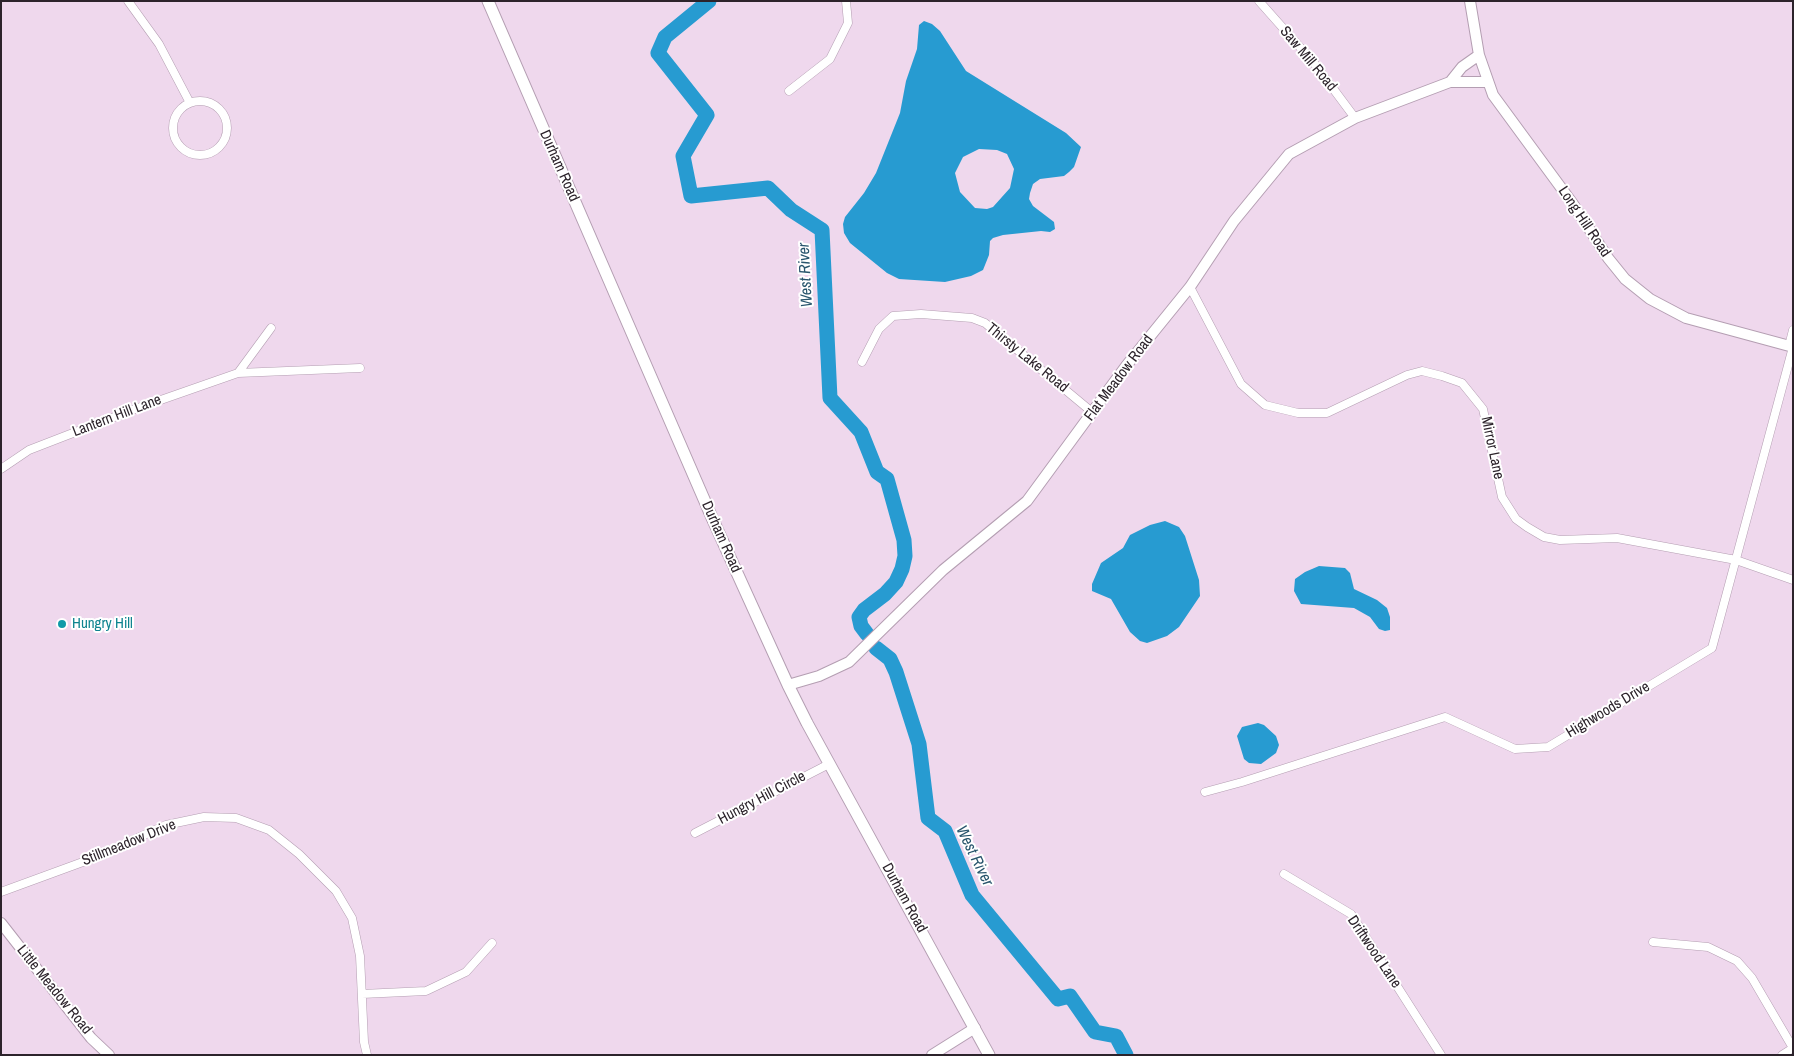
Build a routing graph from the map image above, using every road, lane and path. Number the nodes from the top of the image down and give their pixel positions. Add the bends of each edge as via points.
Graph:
1 (128, 1) edge
2 (488, 1) edge
3 (846, 1) edge
4 (1259, 1) edge
5 (1470, 1) edge
6 (1479, 55) junction
7 (1450, 82) junction
8 (1488, 82) junction
9 (789, 91) dead end
10 (190, 103) junction
11 (1355, 118) junction
12 (1190, 287) junction
13 (271, 328) dead end
14 (1793, 330) edge
15 (1792, 347) edge
16 (862, 362) dead end
17 (360, 368) dead end
18 (238, 373) junction
19 (1092, 412) junction
20 (1, 469) edge
21 (1736, 560) junction
22 (1793, 580) edge
23 (788, 685) junction
24 (829, 764) junction
25 (1205, 792) dead end
26 (695, 833) dead end
27 (1284, 874) dead end
28 (1, 892) edge
29 (1, 923) edge
30 (1653, 942) dead end
31 (492, 943) dead end
32 (362, 994) junction
33 (975, 1028) junction
34 (1793, 1048) edge
35 (109, 1055) edge
36 (367, 1055) edge
37 (932, 1055) edge
38 (989, 1055) edge
39 (1441, 1055) edge
40 (1782, 1055) edge

1 - 10 street via 159,44
2 - 23 main road, Durham Road
3 - 9 street via 848,23 830,59
4 - 11 street, Saw Mill Road via 1314,63
5 - 6 street, Long Hill Road
6 - 7 street, Flat Meadow Road via 1462,67
6 - 8 street, Long Hill Road
7 - 8 street, Flat Meadow Road
7 - 11 street, Flat Meadow Road
8 - 15 street, Long Hill Road via 1502,110 1559,185 1608,258 1636,289 1686,318
10 - 10 street via 200,100 211,103 226,118 225,140 208,154 187,152 175,138 173,126 176,115
11 - 12 street, Flat Meadow Road via 1289,154 1234,221
12 - 19 street, Flat Meadow Road
12 - 21 street, Mirror Lane via 1241,384 1264,405 1298,413 1327,413 1408,375 1422,371 1442,376 1462,383 1483,409 1502,497 1516,519 1527,527 1544,537 1560,540 1617,538
13 - 18 street
14 - 15 street, Highwoods Drive
15 - 21 street, Highwoods Drive
16 - 19 street, Thirsty Lake Road via 879,329 893,316 913,314 972,318 985,323
17 - 18 street, Lantern Hill Lane
18 - 20 street, Lantern Hill Lane via 29,450
19 - 23 street, Flat Meadow Road via 1027,501 943,570 849,662 819,676
21 - 22 street, Mirror Lane
21 - 25 street, Highwoods Drive via 1712,648 1548,747 1516,750 1445,717
23 - 24 main road, Durham Road
24 - 26 street, Hungry Hill Circle
24 - 33 main road, Durham Road
27 - 39 street, Driftwood Lane via 1351,914
28 - 32 street, Stillmeadow Drive via 91,859 166,826 204,817 236,818 269,830 336,891 352,918 360,956
29 - 35 street, Little Meadow Road via 91,1038
30 - 34 street via 1708,946 1737,961 1752,978
31 - 32 street via 466,972 426,991
32 - 36 street, Stillmeadow Drive
33 - 37 street
33 - 38 main road, Durham Road
34 - 40 street

